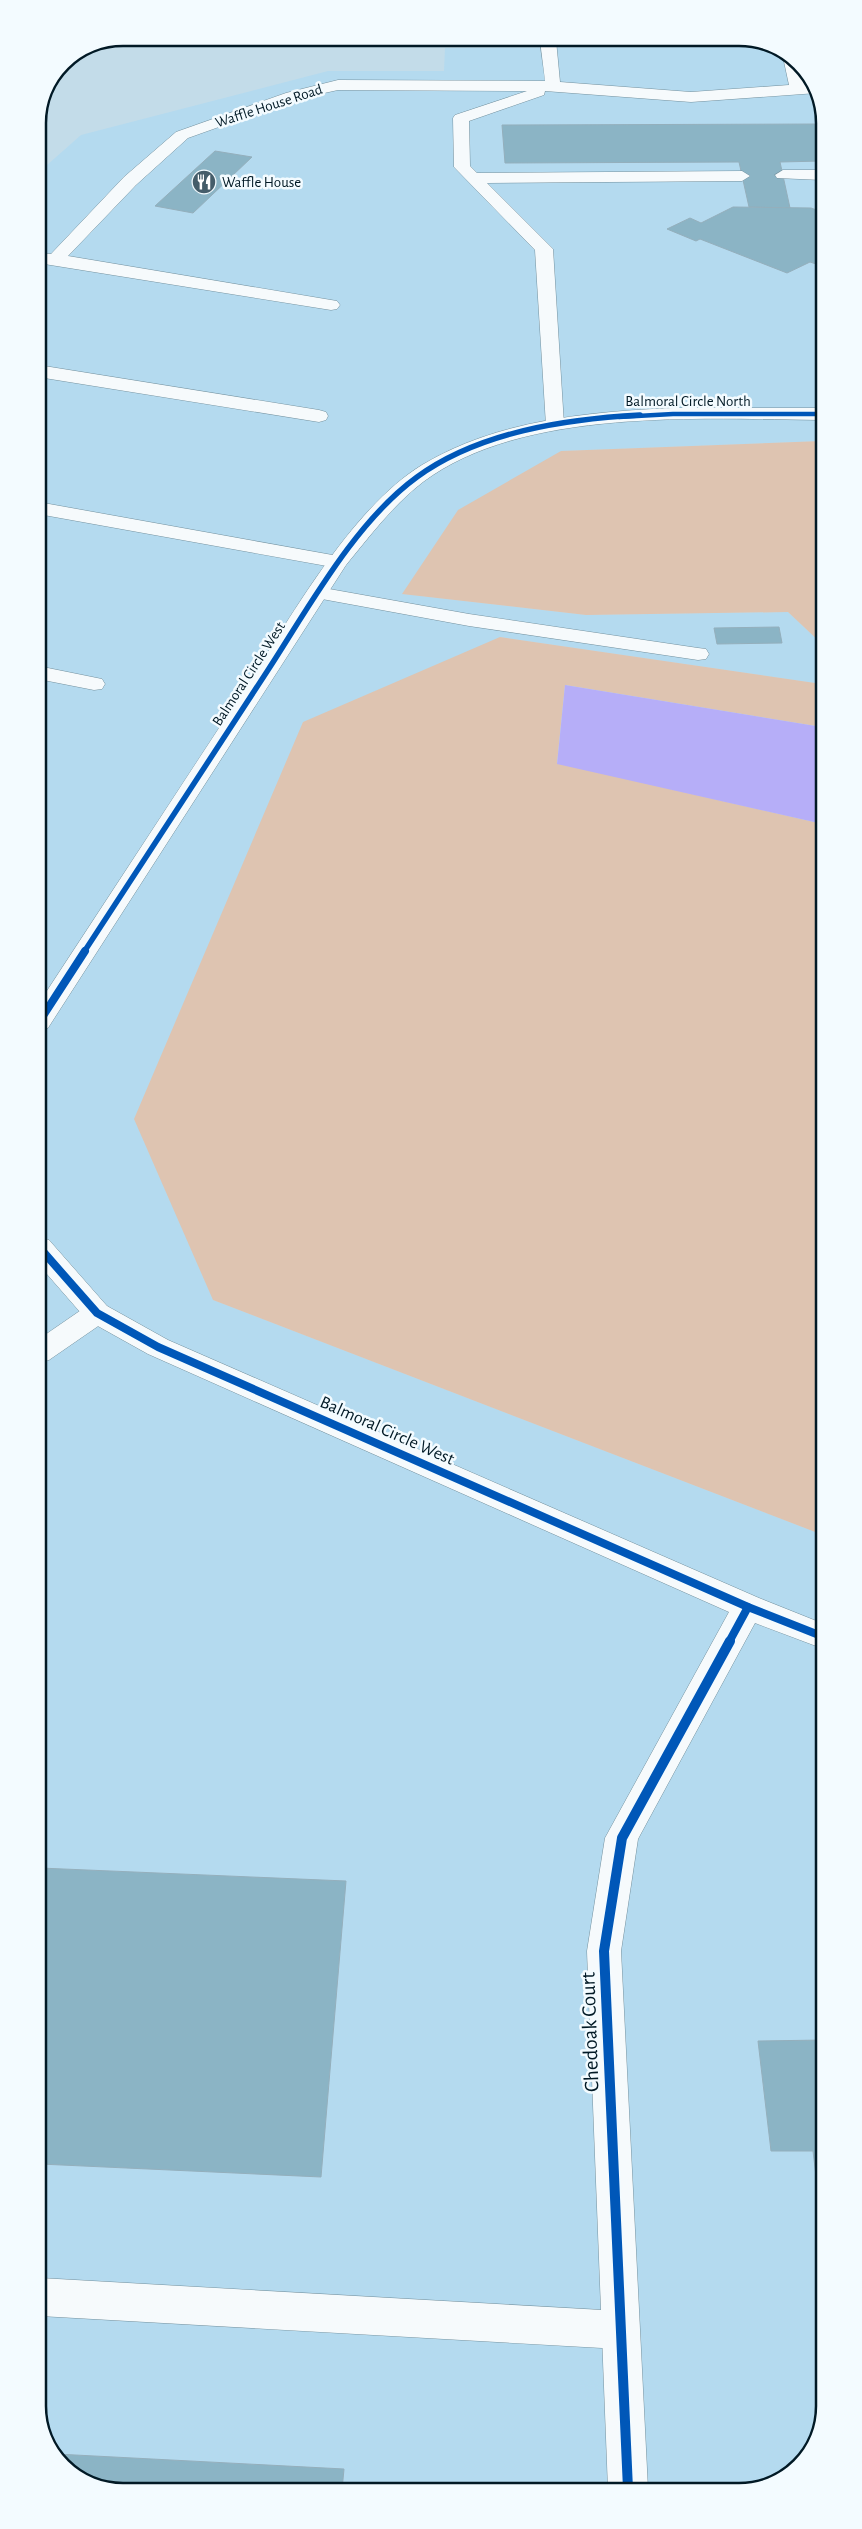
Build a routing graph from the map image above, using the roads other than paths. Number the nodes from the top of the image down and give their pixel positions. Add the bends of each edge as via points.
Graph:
1 (549, 46) edge
2 (800, 76) edge
3 (553, 86) junction
4 (806, 89) edge
5 (783, 175) dead end
6 (816, 175) edge
7 (742, 176) dead end
8 (473, 178) junction
9 (46, 259) edge
10 (331, 305) dead end
11 (46, 372) edge
12 (816, 414) edge
13 (319, 416) dead end
14 (555, 425) junction
15 (46, 509) edge
16 (338, 562) junction
17 (318, 593) junction
18 (698, 654) dead end
19 (46, 674) edge
20 (94, 684) dead end
21 (46, 1011) edge
22 (46, 1255) edge
23 (97, 1313) junction
24 (46, 1348) edge
25 (748, 1607) junction
26 (816, 1634) edge
27 (46, 2297) edge
28 (620, 2330) junction
29 (628, 2483) edge

1 - 3 street
2 - 4 street
3 - 4 street, Waffle House Road via 692,97
3 - 8 street via 461,118 462,167
3 - 9 street, Waffle House Road via 338,84 292,96 182,135 130,181 73,242
5 - 6 street
7 - 8 street
8 - 14 street via 544,249
9 - 10 street
11 - 13 street
12 - 14 street, Balmoral Circle North via 620,415
14 - 16 street, Balmoral Circle West via 488,442 431,468 396,495
15 - 16 street
16 - 17 street, Balmoral Circle West
17 - 18 street via 468,620
17 - 21 street, Balmoral Circle West
19 - 20 street
22 - 23 street, Balmoral Circle West
23 - 24 street
23 - 25 street, Balmoral Circle West via 158,1347
25 - 26 street, Balmoral Circle West
25 - 28 street, Chedoak Court via 622,1838 604,1951
27 - 28 street
28 - 29 street, Chedoak Court

